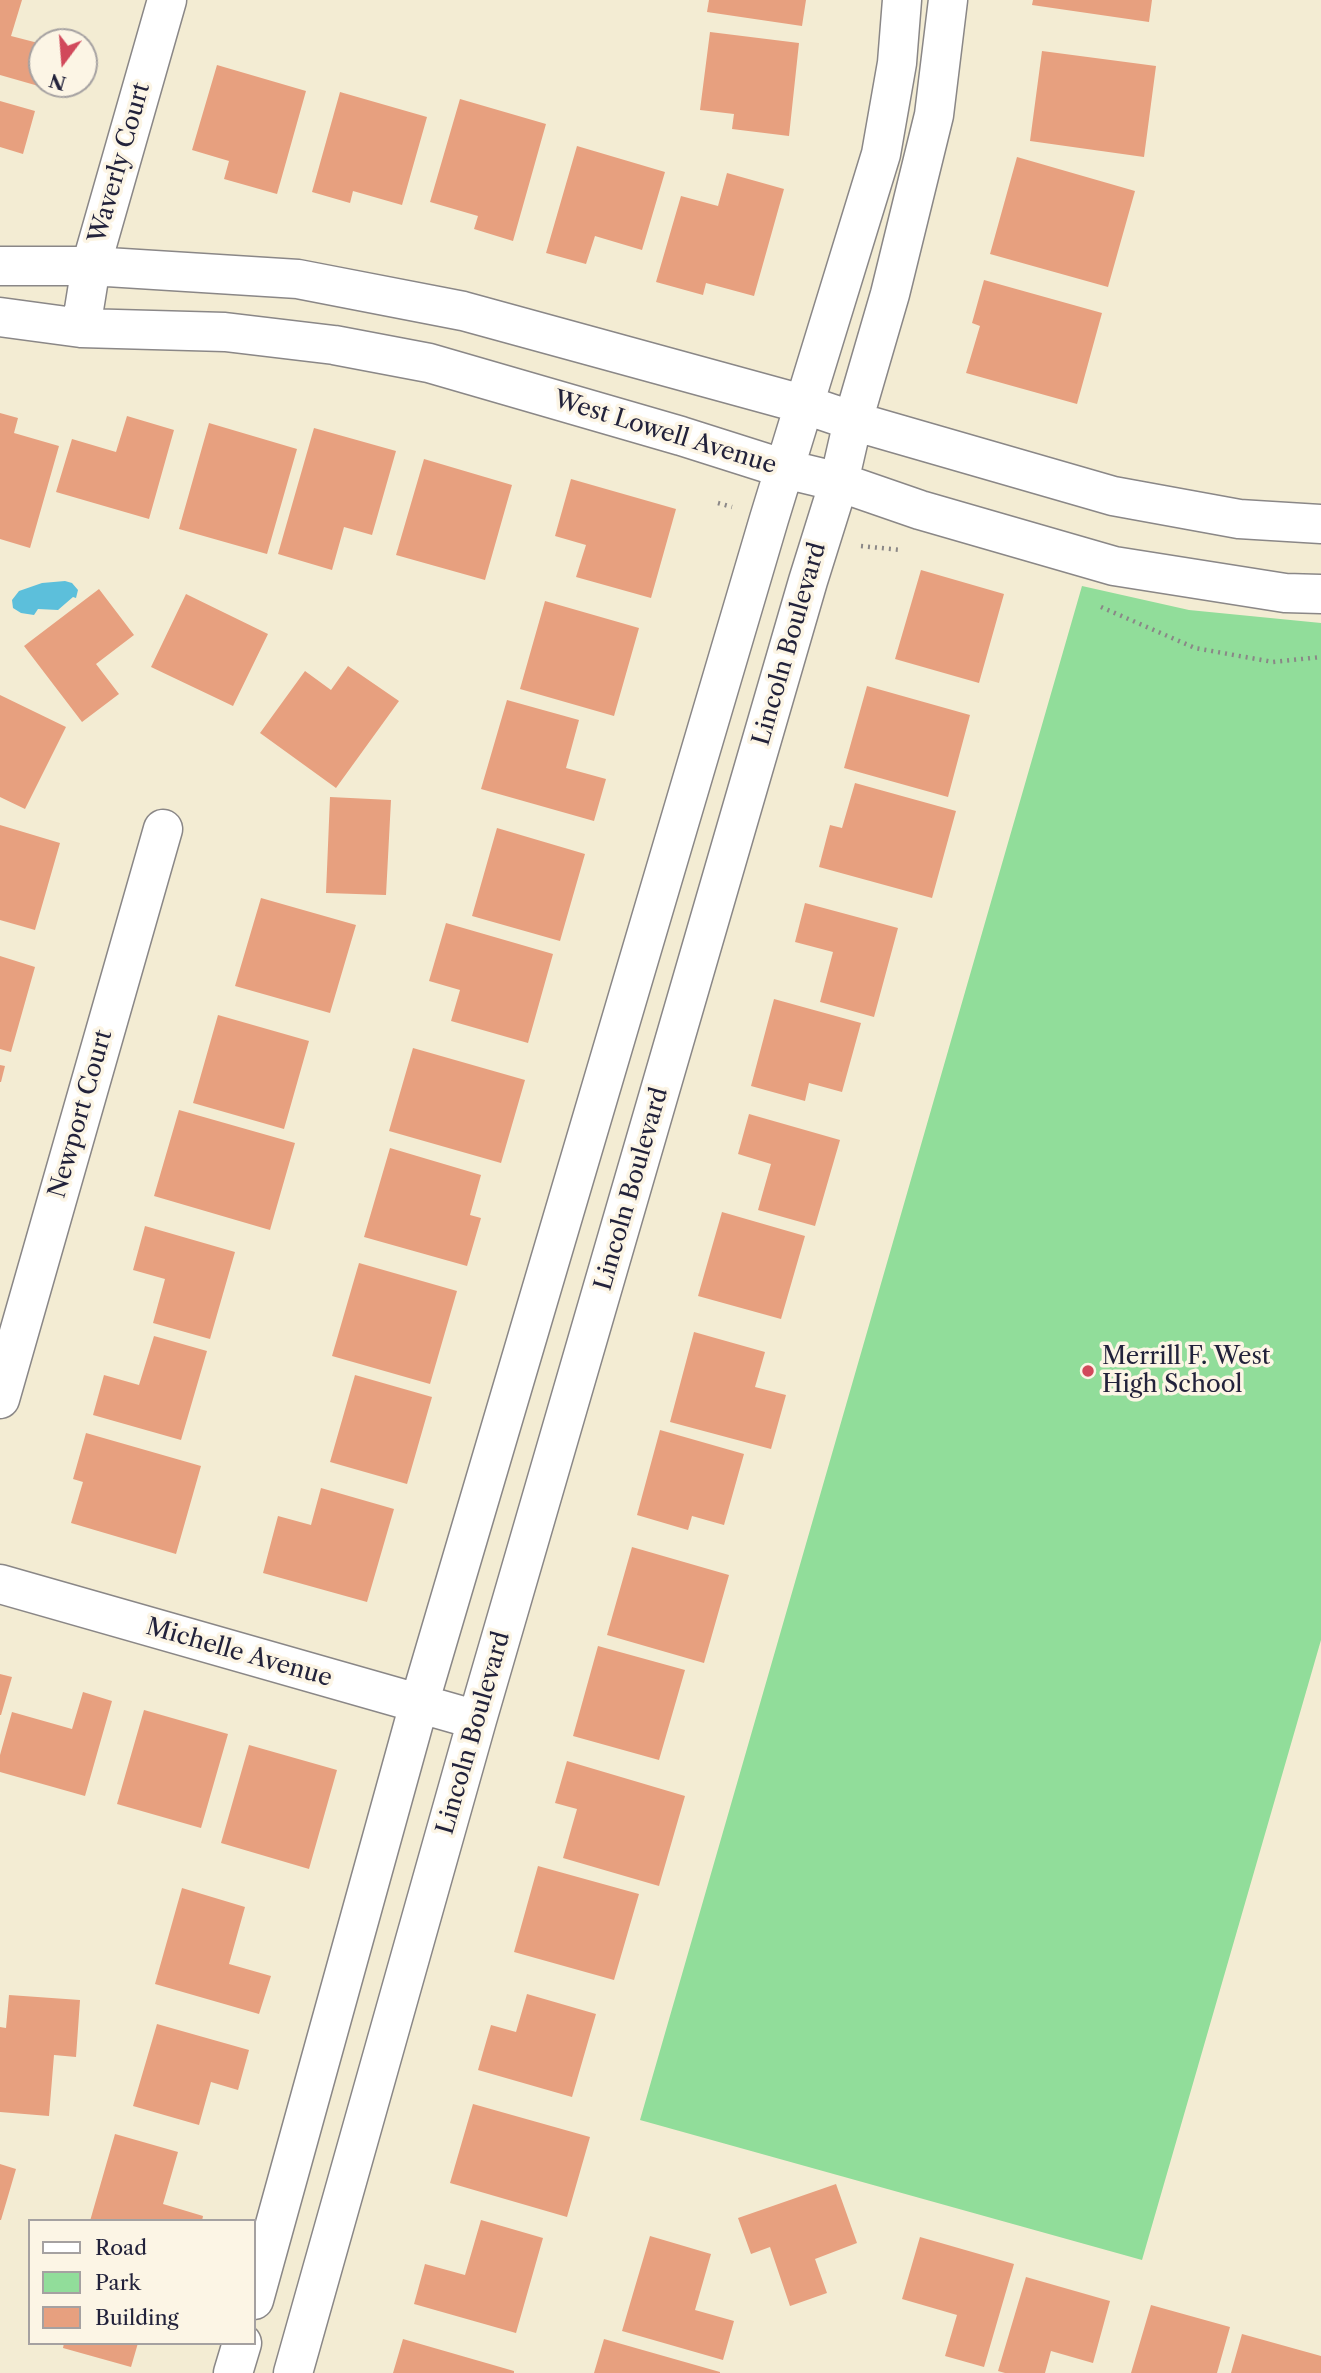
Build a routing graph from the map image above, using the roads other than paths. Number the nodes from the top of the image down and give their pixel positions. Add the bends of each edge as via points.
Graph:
1 (167, 0) edge
2 (902, 0) edge
3 (948, 0) edge
4 (0, 266) edge
5 (91, 266) junction
6 (0, 317) edge
7 (81, 328) junction
8 (806, 405) junction
9 (853, 421) junction
10 (785, 469) junction
11 (839, 482) junction
12 (1321, 524) edge
13 (1321, 594) edge
14 (163, 829) dead end
15 (0, 1399) edge
16 (0, 1584) edge
17 (419, 1704) junction
18 (477, 1720) junction
19 (256, 2293) edge
20 (241, 2345) edge
21 (233, 2373) edge
22 (293, 2373) edge

1 - 5 street, Waverly Court
2 - 8 street via 897,63 881,155
3 - 9 street, Lincoln Boulevard via 934,115
4 - 5 street
5 - 7 street, Waverly Court
5 - 8 street via 298,279 463,311
6 - 7 street, West Lowell Avenue
7 - 10 street, West Lowell Avenue via 225,332 334,345 429,363
8 - 9 street
8 - 10 street
9 - 11 street, Lincoln Boulevard
9 - 12 street via 1113,496 1239,519
10 - 11 street, West Lowell Avenue
10 - 17 street
11 - 13 street, West Lowell Avenue via 1114,566 1285,593
11 - 18 street, Lincoln Boulevard
14 - 15 street, Newport Court
16 - 17 street, Michelle Avenue
17 - 18 street, Michelle Avenue
17 - 19 street
18 - 22 street, Lincoln Boulevard
20 - 21 street

